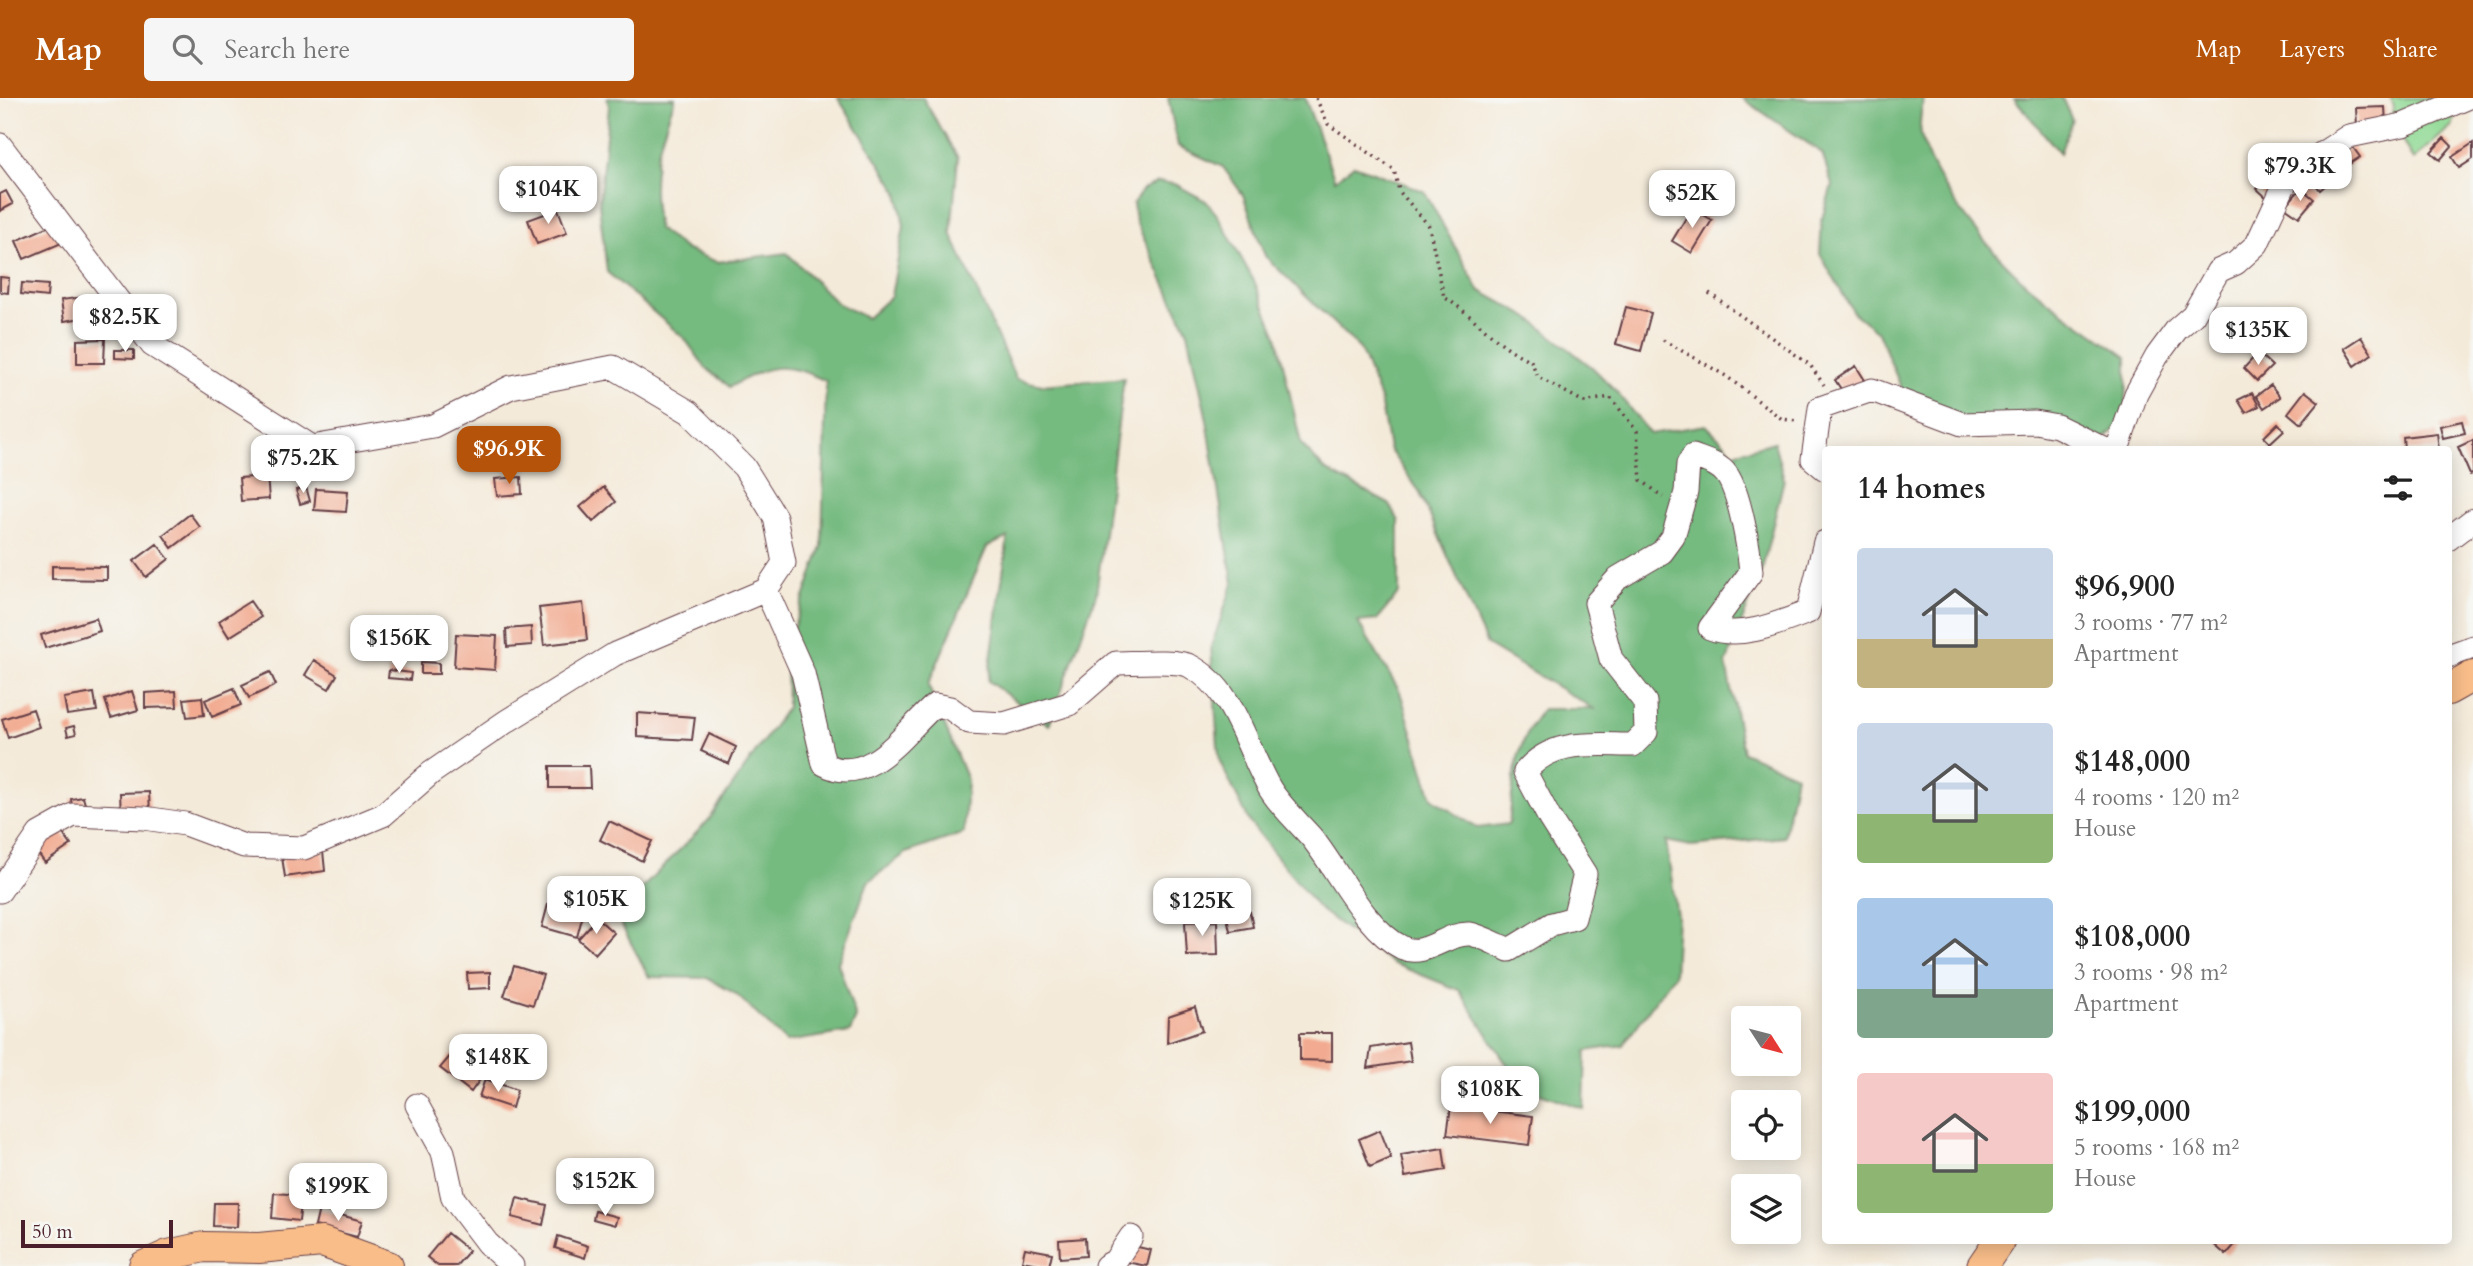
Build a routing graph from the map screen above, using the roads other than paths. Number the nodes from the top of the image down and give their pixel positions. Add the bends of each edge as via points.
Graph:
1 (2467, 98) edge
2 (0, 145) edge
3 (2098, 446) edge
4 (2117, 446) edge
5 (1822, 466) edge
6 (2473, 520) edge
7 (2452, 535) edge
8 (1822, 554) edge
9 (766, 590) junction
10 (2473, 647) edge
11 (2452, 655) edge
12 (2473, 676) edge
13 (2452, 688) edge
14 (0, 891) edge
15 (417, 1105) dead end
16 (1131, 1237) dead end
17 (1997, 1244) edge
18 (145, 1266) edge
19 (388, 1266) edge
20 (512, 1266) edge
21 (1106, 1266) edge
22 (1982, 1266) edge

1 - 4 street via 2403,125 2349,136 2290,175 2257,244 2236,263 2218,271 2193,315 2157,356 2136,394
2 - 9 street via 152,345 312,447 433,426 511,387 614,367 689,412 744,467 775,517 784,563
3 - 5 street via 2057,426 2035,422 1962,424 1872,390 1819,408 1813,459
6 - 7 street
8 - 9 street via 1808,612 1747,631 1710,628 1752,572 1733,487 1715,464 1693,456 1673,537 1662,552 1618,578 1596,603 1611,659 1644,702 1646,732 1633,745 1566,745 1525,772 1585,874 1574,918 1552,923 1509,950 1470,934 1448,937 1427,948 1405,949 1394,941 1357,903 1312,838 1271,790 1214,683 1188,664 1116,663 1069,704 1004,724 969,722 950,708 935,705 875,763 830,768 824,764 803,673
9 - 14 street via 615,654 431,774 383,815 304,848 244,846 185,824 73,816 39,834
10 - 11 street
12 - 13 main road
15 - 20 street via 443,1152 453,1198
16 - 21 street via 1115,1261
17 - 22 main road
18 - 19 main road via 167,1255 204,1247 322,1242

